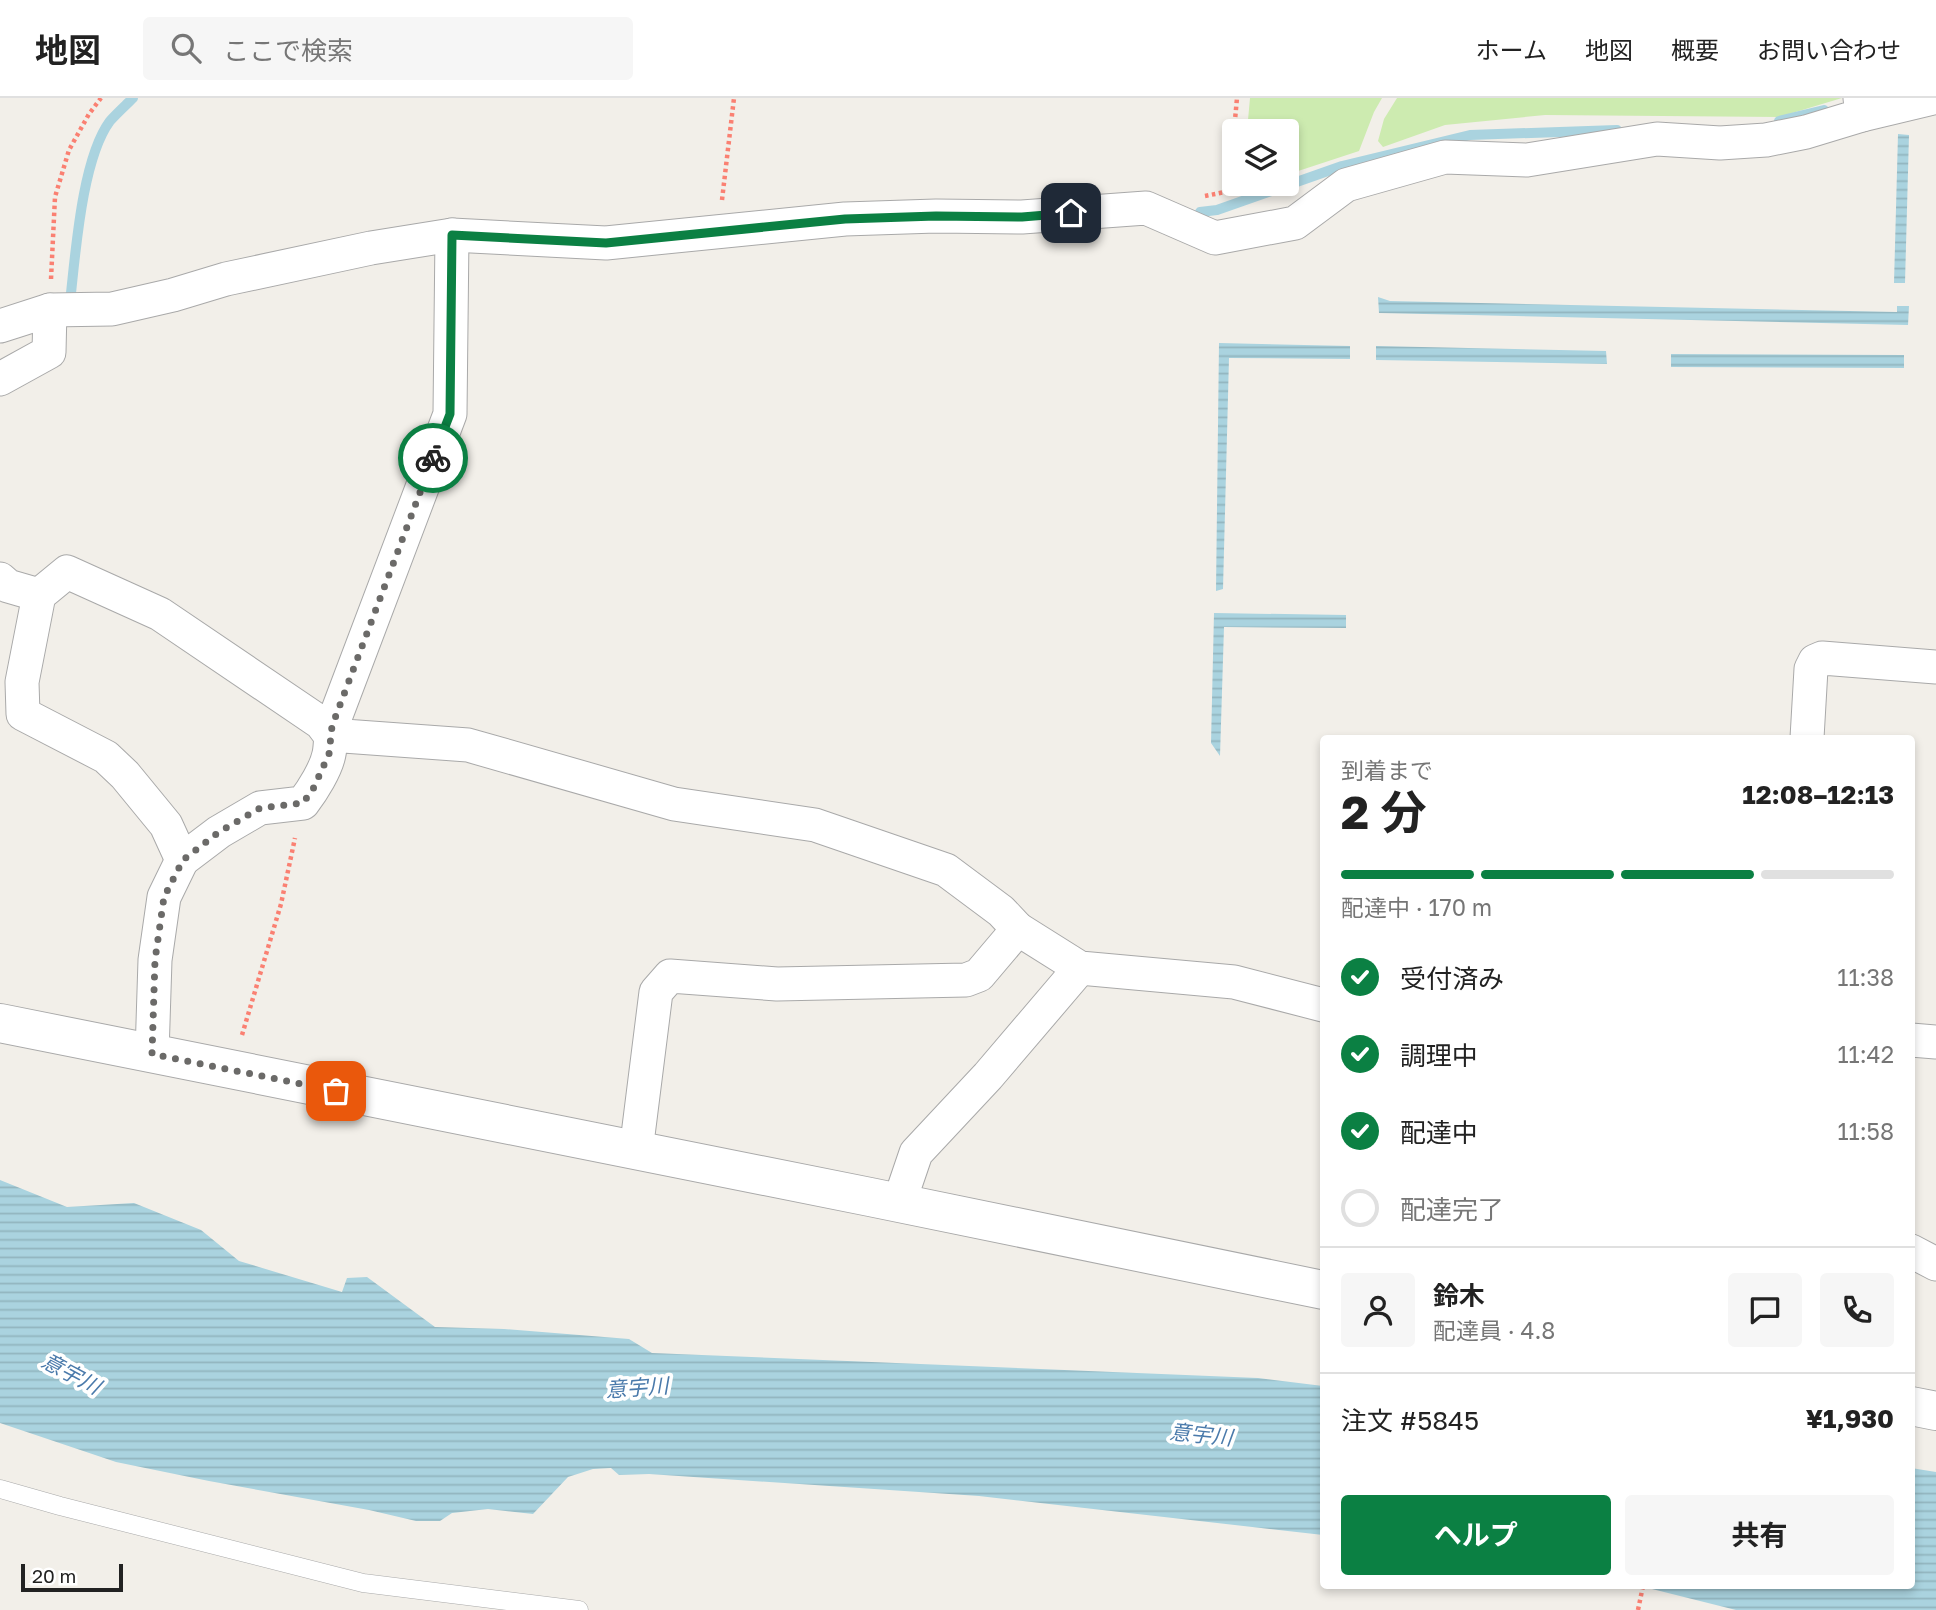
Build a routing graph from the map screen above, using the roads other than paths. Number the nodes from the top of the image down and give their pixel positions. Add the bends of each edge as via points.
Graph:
1 (1933, 98) edge
2 (1861, 107) edge
3 (452, 235) junction
4 (50, 310) junction
5 (0, 326) edge
6 (0, 379) edge
7 (0, 579) edge
8 (39, 595) junction
9 (1936, 667) edge
10 (330, 735) junction
11 (1807, 735) edge
12 (183, 860) junction
13 (1018, 929) junction
14 (1080, 968) junction
15 (1320, 1004) edge
16 (0, 1023) edge
17 (1915, 1040) edge
18 (1936, 1042) edge
19 (152, 1054) junction
20 (636, 1151) junction
21 (899, 1203) junction
22 (1915, 1253) edge
23 (1936, 1264) edge
24 (1320, 1289) edge
25 (1915, 1407) edge
26 (1936, 1411) edge
27 (0, 1489) edge
28 (579, 1610) edge

1 - 2 street
2 - 3 street via 1806,132 1766,140 1657,139 1527,160 1445,157 1346,185 1295,223 1215,238 1146,208 1022,217 845,219 606,243
3 - 4 street via 226,279 112,309
3 - 10 street via 450,414
4 - 5 street
4 - 6 street via 49,352
7 - 8 street
8 - 10 street via 66,572 160,614 320,723
8 - 12 street via 22,682 23,715 106,757 166,825
9 - 11 street via 1815,661
10 - 12 street via 329,754 303,803 260,808
10 - 13 street via 468,745 674,804 815,825 946,870
12 - 19 street via 164,897 155,960
13 - 14 street
13 - 20 street via 979,975 966,980 777,984 670,976 656,992
14 - 15 street via 1234,982
14 - 21 street via 916,1153
16 - 19 street
17 - 18 street
19 - 20 street
20 - 21 street
21 - 24 street
22 - 23 street
25 - 26 street
27 - 28 lane via 363,1583

